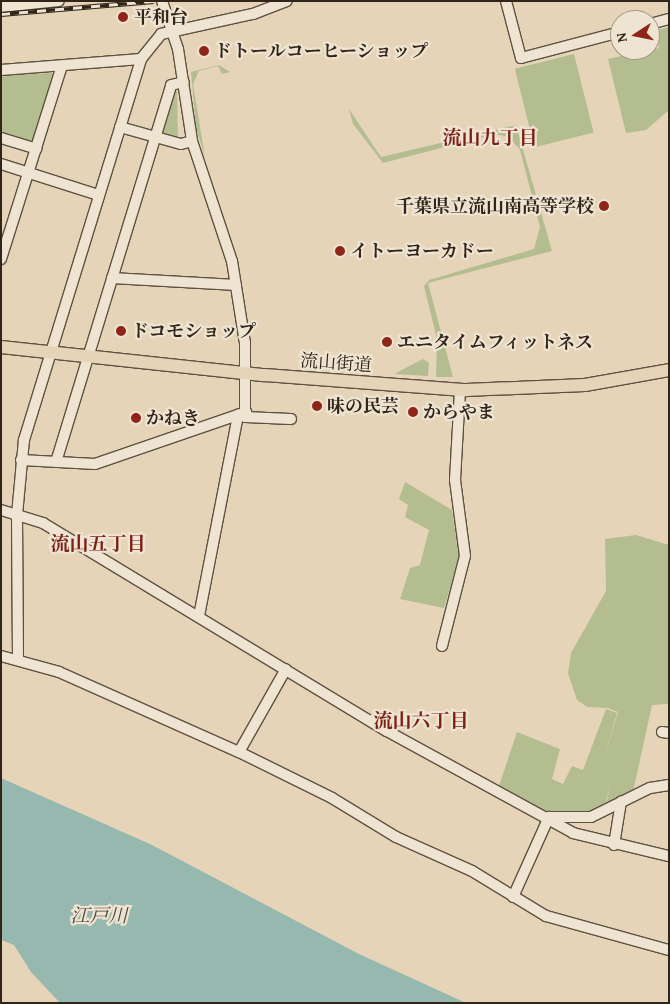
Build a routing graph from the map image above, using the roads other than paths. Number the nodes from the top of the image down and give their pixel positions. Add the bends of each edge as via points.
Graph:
1 (59, 1) edge
2 (162, 1) edge
3 (287, 1) edge
4 (506, 1) edge
5 (1, 7) edge
6 (172, 31) junction
7 (610, 35) edge
8 (141, 59) junction
9 (62, 66) junction
10 (1, 70) edge
11 (184, 82) junction
12 (120, 127) junction
13 (155, 136) junction
14 (1, 138) edge
15 (192, 141) junction
16 (36, 149) junction
17 (1, 164) edge
18 (29, 173) junction
19 (99, 195) junction
20 (1, 260) edge
21 (112, 278) junction
22 (236, 284) junction
23 (1, 348) edge
24 (50, 352) junction
25 (88, 356) junction
26 (669, 370) edge
27 (247, 373) junction
28 (460, 390) junction
29 (243, 415) junction
30 (291, 419) dead end
31 (21, 460) junction
32 (56, 462) junction
33 (1, 510) edge
34 (17, 515) junction
35 (199, 616) junction
36 (442, 646) dead end
37 (1, 656) edge
38 (18, 659) junction
39 (286, 669) junction
40 (239, 752) junction
41 (669, 786) edge
42 (621, 802) junction
43 (549, 817) junction
44 (614, 845) junction
45 (669, 856) edge
46 (513, 897) junction
47 (669, 950) edge

1 - 5 street
2 - 6 street
3 - 6 street via 253,14
4 - 7 street via 521,58
6 - 8 street via 153,41
6 - 11 street
8 - 9 street
8 - 12 street
9 - 10 street
9 - 16 street
11 - 13 street via 171,85
11 - 15 street
12 - 13 street
12 - 19 street
13 - 15 street via 181,144
13 - 21 street
14 - 16 street
15 - 22 street via 223,224
16 - 18 street
17 - 18 street
18 - 19 street
18 - 20 street
19 - 24 street
21 - 22 street
21 - 25 street
22 - 27 street
23 - 24 main road, 流山街道
24 - 25 main road, 流山街道
24 - 31 street
25 - 27 main road, 流山街道
25 - 32 street
26 - 28 main road, 流山街道 via 577,386
27 - 28 main road, 流山街道
27 - 29 street
28 - 36 street via 455,480 465,556
29 - 30 street
29 - 32 street via 95,464
29 - 35 street
31 - 32 street
31 - 34 street
33 - 34 street
34 - 35 street via 43,523
34 - 38 street
35 - 39 street
37 - 38 street
38 - 40 street via 59,672
39 - 40 street
39 - 43 street via 412,746
40 - 46 street
41 - 42 street via 650,788
42 - 43 street via 591,817
42 - 44 street
43 - 44 street via 572,833
43 - 46 street
44 - 45 street
46 - 47 street via 546,916

